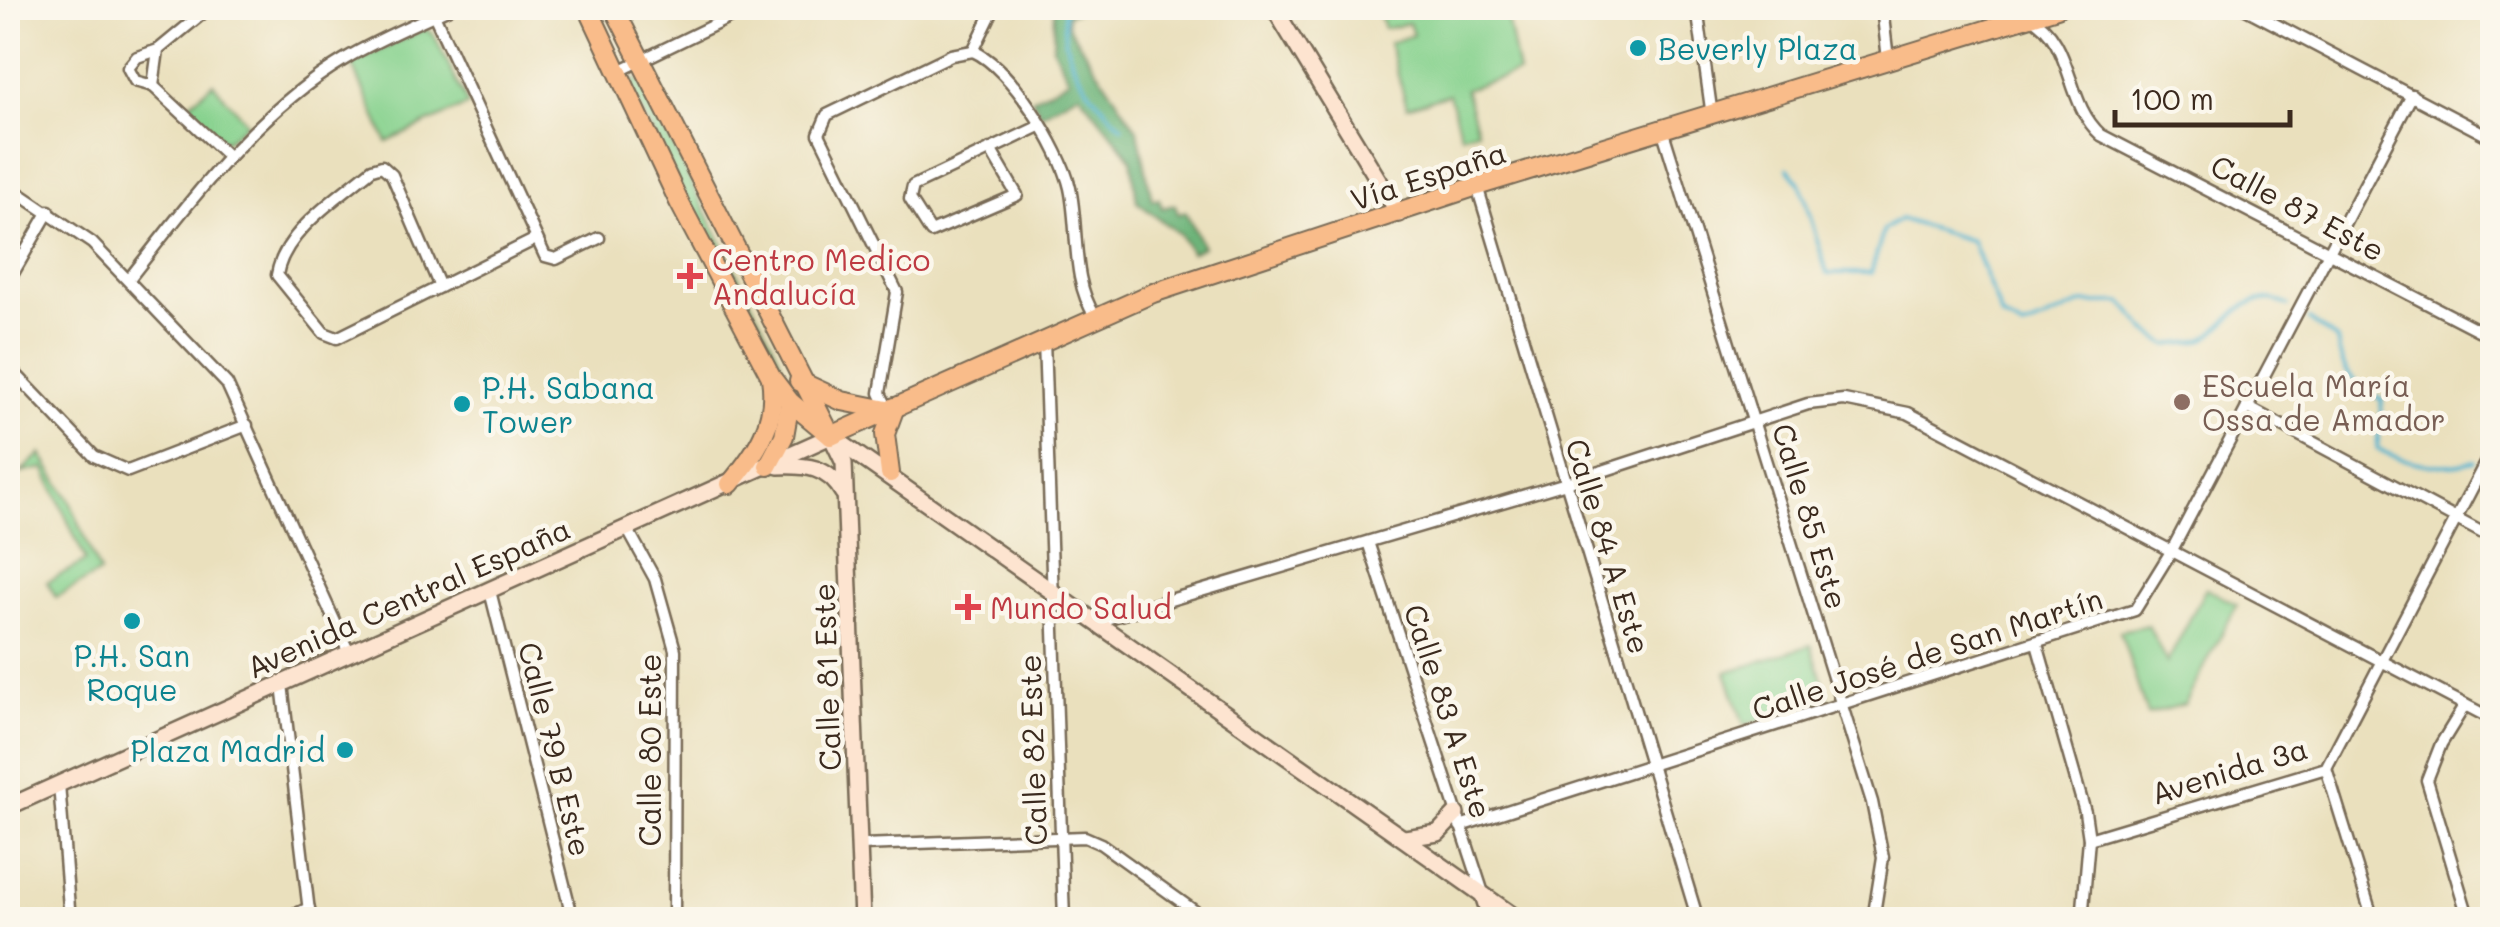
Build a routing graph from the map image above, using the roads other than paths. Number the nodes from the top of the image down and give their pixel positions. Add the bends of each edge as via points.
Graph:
1 (14, 8) edge
2 (209, 8) edge
3 (449, 8) edge
4 (588, 8) edge
5 (614, 8) edge
6 (750, 8) edge
7 (994, 8) edge
8 (1274, 8) edge
9 (1697, 8) edge
10 (1882, 8) edge
11 (2056, 8) edge
12 (2244, 8) edge
13 (433, 11) edge
14 (2028, 12) edge
15 (8, 18) edge
16 (158, 50) junction
17 (973, 51) junction
18 (1888, 60) junction
19 (638, 62) junction
20 (617, 72) junction
21 (153, 86) junction
22 (2412, 95) junction
23 (1712, 117) junction
24 (1040, 126) junction
25 (1663, 132) junction
26 (2492, 138) edge
27 (990, 149) junction
28 (228, 156) junction
29 (8, 186) edge
30 (1477, 186) junction
31 (49, 211) junction
32 (1399, 214) junction
33 (536, 238) junction
34 (599, 238) dead end
35 (2328, 250) junction
36 (130, 279) junction
37 (8, 282) edge
38 (440, 286) junction
39 (1095, 316) junction
40 (2492, 337) edge
41 (1044, 339) junction
42 (8, 366) edge
43 (771, 377) junction
44 (799, 381) junction
45 (790, 402) junction
46 (2247, 407) junction
47 (891, 408) junction
48 (1755, 419) junction
49 (247, 425) junction
50 (831, 436) junction
51 (2492, 450) edge
52 (768, 466) junction
53 (884, 469) junction
54 (730, 484) junction
55 (1564, 484) junction
56 (846, 496) junction
57 (2456, 518) junction
58 (628, 530) junction
59 (2492, 538) edge
60 (1368, 542) junction
61 (2172, 550) junction
62 (1052, 589) junction
63 (490, 590) junction
64 (1099, 621) junction
65 (2038, 644) junction
66 (349, 653) junction
67 (2383, 662) junction
68 (282, 684) junction
69 (2466, 704) junction
70 (1844, 706) junction
71 (2492, 719) edge
72 (1651, 768) junction
73 (2326, 768) junction
74 (58, 784) junction
75 (8, 807) edge
76 (1458, 820) junction
77 (1061, 836) junction
78 (1404, 838) junction
79 (2089, 840) junction
80 (860, 846) junction
81 (1484, 895) junction
82 (310, 914) edge
83 (70, 920) edge
84 (282, 920) edge
85 (573, 920) edge
86 (674, 920) edge
87 (862, 920) edge
88 (1064, 920) edge
89 (1207, 920) edge
90 (1491, 920) edge
91 (1519, 920) edge
92 (1698, 920) edge
93 (1873, 920) edge
94 (2082, 920) edge
95 (2373, 920) edge
96 (2469, 920) edge

1 - 15 street
2 - 16 street
3 - 13 street
4 - 20 main road
5 - 19 main road
6 - 19 street
7 - 17 street
8 - 32 main road
9 - 23 street
10 - 18 street
11 - 14 main road, Vía España
12 - 22 street
13 - 28 street via 342,60
13 - 33 street
14 - 18 main road, Vía España
14 - 35 street, Calle 87 Este via 2055,36 2087,122 2101,134
16 - 21 street
16 - 21 street via 133,59 128,68 135,81
17 - 24 street via 1005,73
17 - 47 street via 827,115 819,134 897,292 880,393
18 - 23 main road, Vía España
19 - 20 street
19 - 44 main road
20 - 43 main road
21 - 28 street
22 - 26 street
22 - 35 street, Calle José de San Martín
23 - 25 main road, Vía España
24 - 27 street
24 - 39 street via 1070,187 1084,300
25 - 30 main road, Vía España
25 - 48 street, Calle 85 Este
27 - 27 street via 914,186 910,199 932,232 1017,195
28 - 36 street
29 - 31 street
30 - 32 main road, Vía España
30 - 55 street, Calle 84 A Este
31 - 36 street
31 - 37 street
32 - 39 main road, Vía España
33 - 34 street via 550,260
33 - 38 street
35 - 40 street, Calle 87 Este
35 - 46 street, Calle José de San Martín
36 - 49 street via 227,384
38 - 38 street via 332,338 276,275 290,243 382,166 392,175
39 - 41 main road, Vía España
41 - 47 main road, Vía España
41 - 62 street, Calle 82 Este
42 - 49 street via 94,456 128,471
43 - 45 main road
43 - 54 main road via 774,408 766,432
44 - 47 main road via 842,401
44 - 50 main road
45 - 50 main road
45 - 52 main road via 784,436
46 - 57 street
46 - 61 street, Calle José de San Martín
47 - 50 main road, Vía España
47 - 53 main road
48 - 55 street
48 - 61 street via 1844,400 1908,412
48 - 70 street, Calle 85 Este
49 - 66 street
50 - 52 main road, Avenida Central España
50 - 53 main road
50 - 56 main road, Calle 81 Este via 844,463
51 - 57 street, Avenida 3a
52 - 54 main road, Avenida Central España
52 - 56 main road via 811,466
53 - 56 main road via 858,470
53 - 62 main road
54 - 58 main road, Avenida Central España
55 - 60 street
55 - 72 street, Calle 84 A Este
56 - 80 main road, Calle 81 Este
57 - 59 street
57 - 67 street, Avenida 3a
58 - 63 main road, Avenida Central España
58 - 86 street, Calle 80 Este via 668,613 675,650
60 - 64 street
60 - 76 street, Calle 83 A Este
61 - 65 street, Calle José de San Martín via 2134,610
61 - 67 street
62 - 64 main road
62 - 77 street, Calle 82 Este
63 - 66 main road, Avenida Central España
63 - 85 street, Calle 79 B Este
64 - 78 main road
65 - 70 street, Calle José de San Martín
65 - 79 street
66 - 68 main road, Avenida Central España
67 - 69 street
67 - 73 street, Avenida 3a
68 - 74 main road, Avenida Central España
68 - 82 street
69 - 71 street
69 - 96 street via 2427,780
70 - 72 street, Calle José de San Martín
70 - 93 street, Calle 85 Este via 1883,857
72 - 76 street, Calle José de San Martín
72 - 92 street, Calle 84 A Este
73 - 79 street, Avenida 3a
73 - 95 street
74 - 75 main road, Avenida Central España
74 - 83 street
76 - 78 main road via 1434,835
76 - 81 street, Calle 83 A Este
77 - 80 street
77 - 88 street, Calle 82 Este
77 - 89 street via 1093,839
78 - 81 main road
79 - 94 street
80 - 87 main road, Calle 81 Este
81 - 90 main road
81 - 91 main road
82 - 84 street

